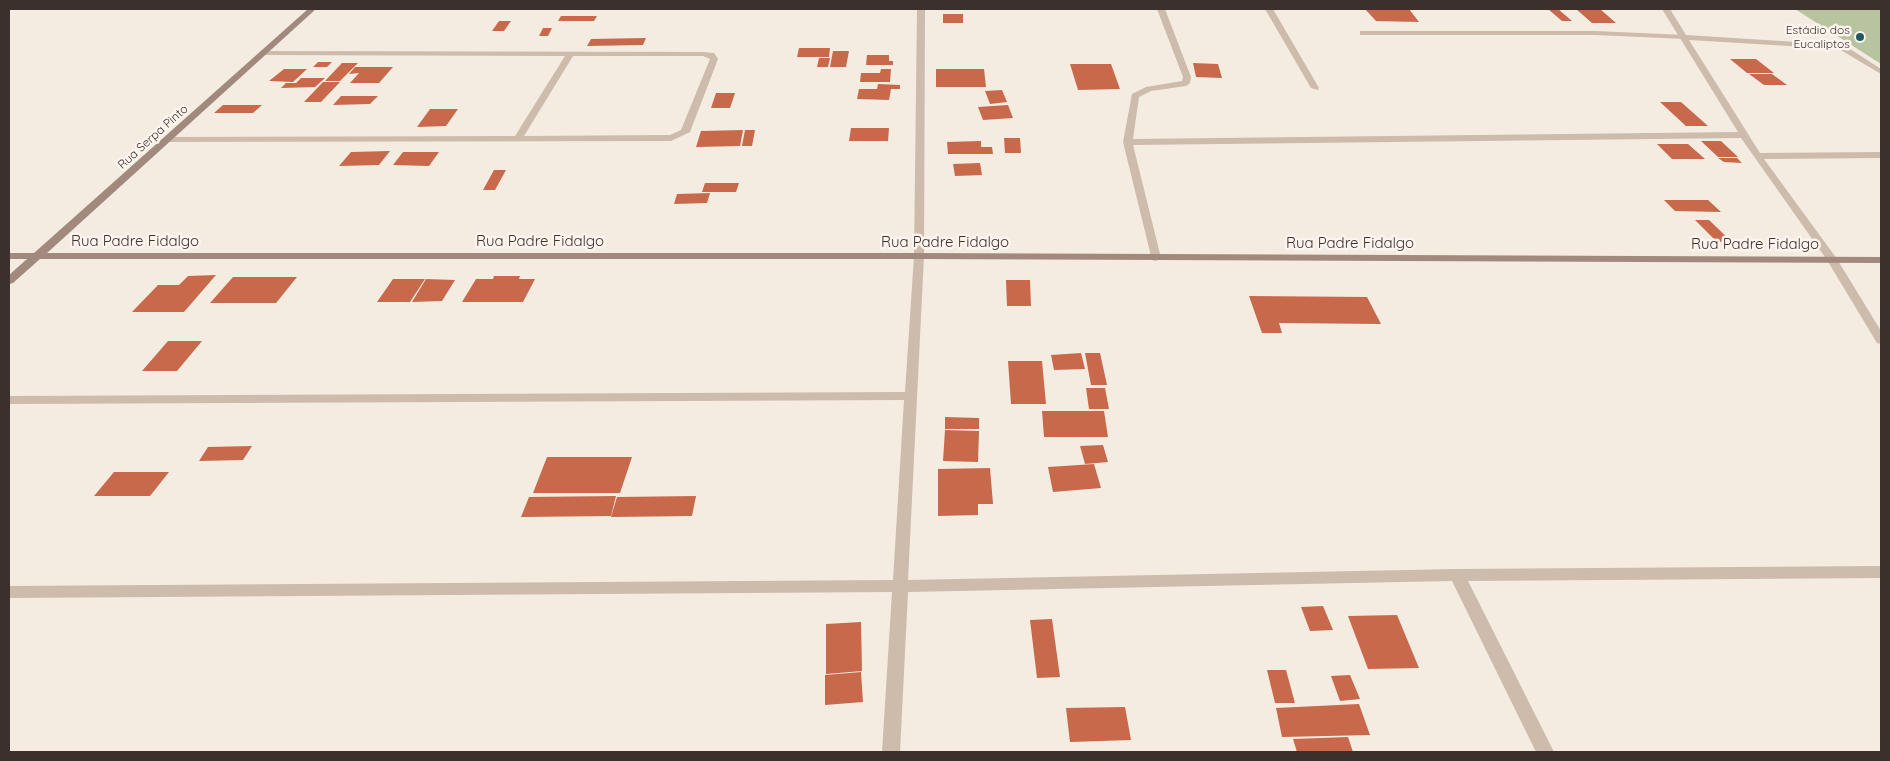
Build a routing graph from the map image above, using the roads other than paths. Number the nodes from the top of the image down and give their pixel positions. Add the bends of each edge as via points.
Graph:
1 (312, 9) edge
2 (921, 9) edge
3 (1161, 9) edge
4 (1269, 9) edge
5 (1666, 9) edge
6 (1363, 33) dead end
7 (1685, 37) junction
8 (264, 53) junction
9 (570, 54) junction
10 (1881, 72) edge
11 (1315, 88) dead end
12 (1744, 135) junction
13 (518, 138) junction
14 (168, 140) junction
15 (1128, 142) junction
16 (1881, 155) edge
17 (1757, 156) junction
18 (9, 256) edge
19 (36, 256) junction
20 (919, 256) junction
21 (1156, 258) junction
22 (1832, 259) junction
23 (1881, 260) edge
24 (9, 281) edge
25 (1881, 340) edge
26 (910, 396) junction
27 (9, 400) edge
28 (1881, 572) edge
29 (1457, 575) junction
30 (900, 586) junction
31 (9, 592) edge
32 (891, 752) edge
33 (1544, 752) edge

1 - 8 street, Rua Serpa Pinto
2 - 20 street
3 - 15 street via 1187,77 1186,83 1149,89 1135,96
4 - 11 street
5 - 7 street
6 - 7 street via 1595,33
7 - 10 street via 1840,47
7 - 12 street
8 - 9 street
8 - 14 street, Rua Serpa Pinto
9 - 13 street
9 - 13 street via 702,54 711,55 714,59 685,132 680,136
12 - 15 street
12 - 17 street
13 - 14 street
14 - 19 street, Rua Serpa Pinto
15 - 21 street
16 - 17 street
17 - 22 street
18 - 19 street, Rua Padre Fidalgo
19 - 20 street, Rua Padre Fidalgo
19 - 24 street, Rua Serpa Pinto
20 - 21 street, Rua Padre Fidalgo
20 - 26 street
21 - 22 street, Rua Padre Fidalgo
22 - 23 street, Rua Padre Fidalgo
22 - 25 street
26 - 27 street
26 - 30 street
28 - 29 street
29 - 30 street
29 - 33 street
30 - 31 street
30 - 32 street

